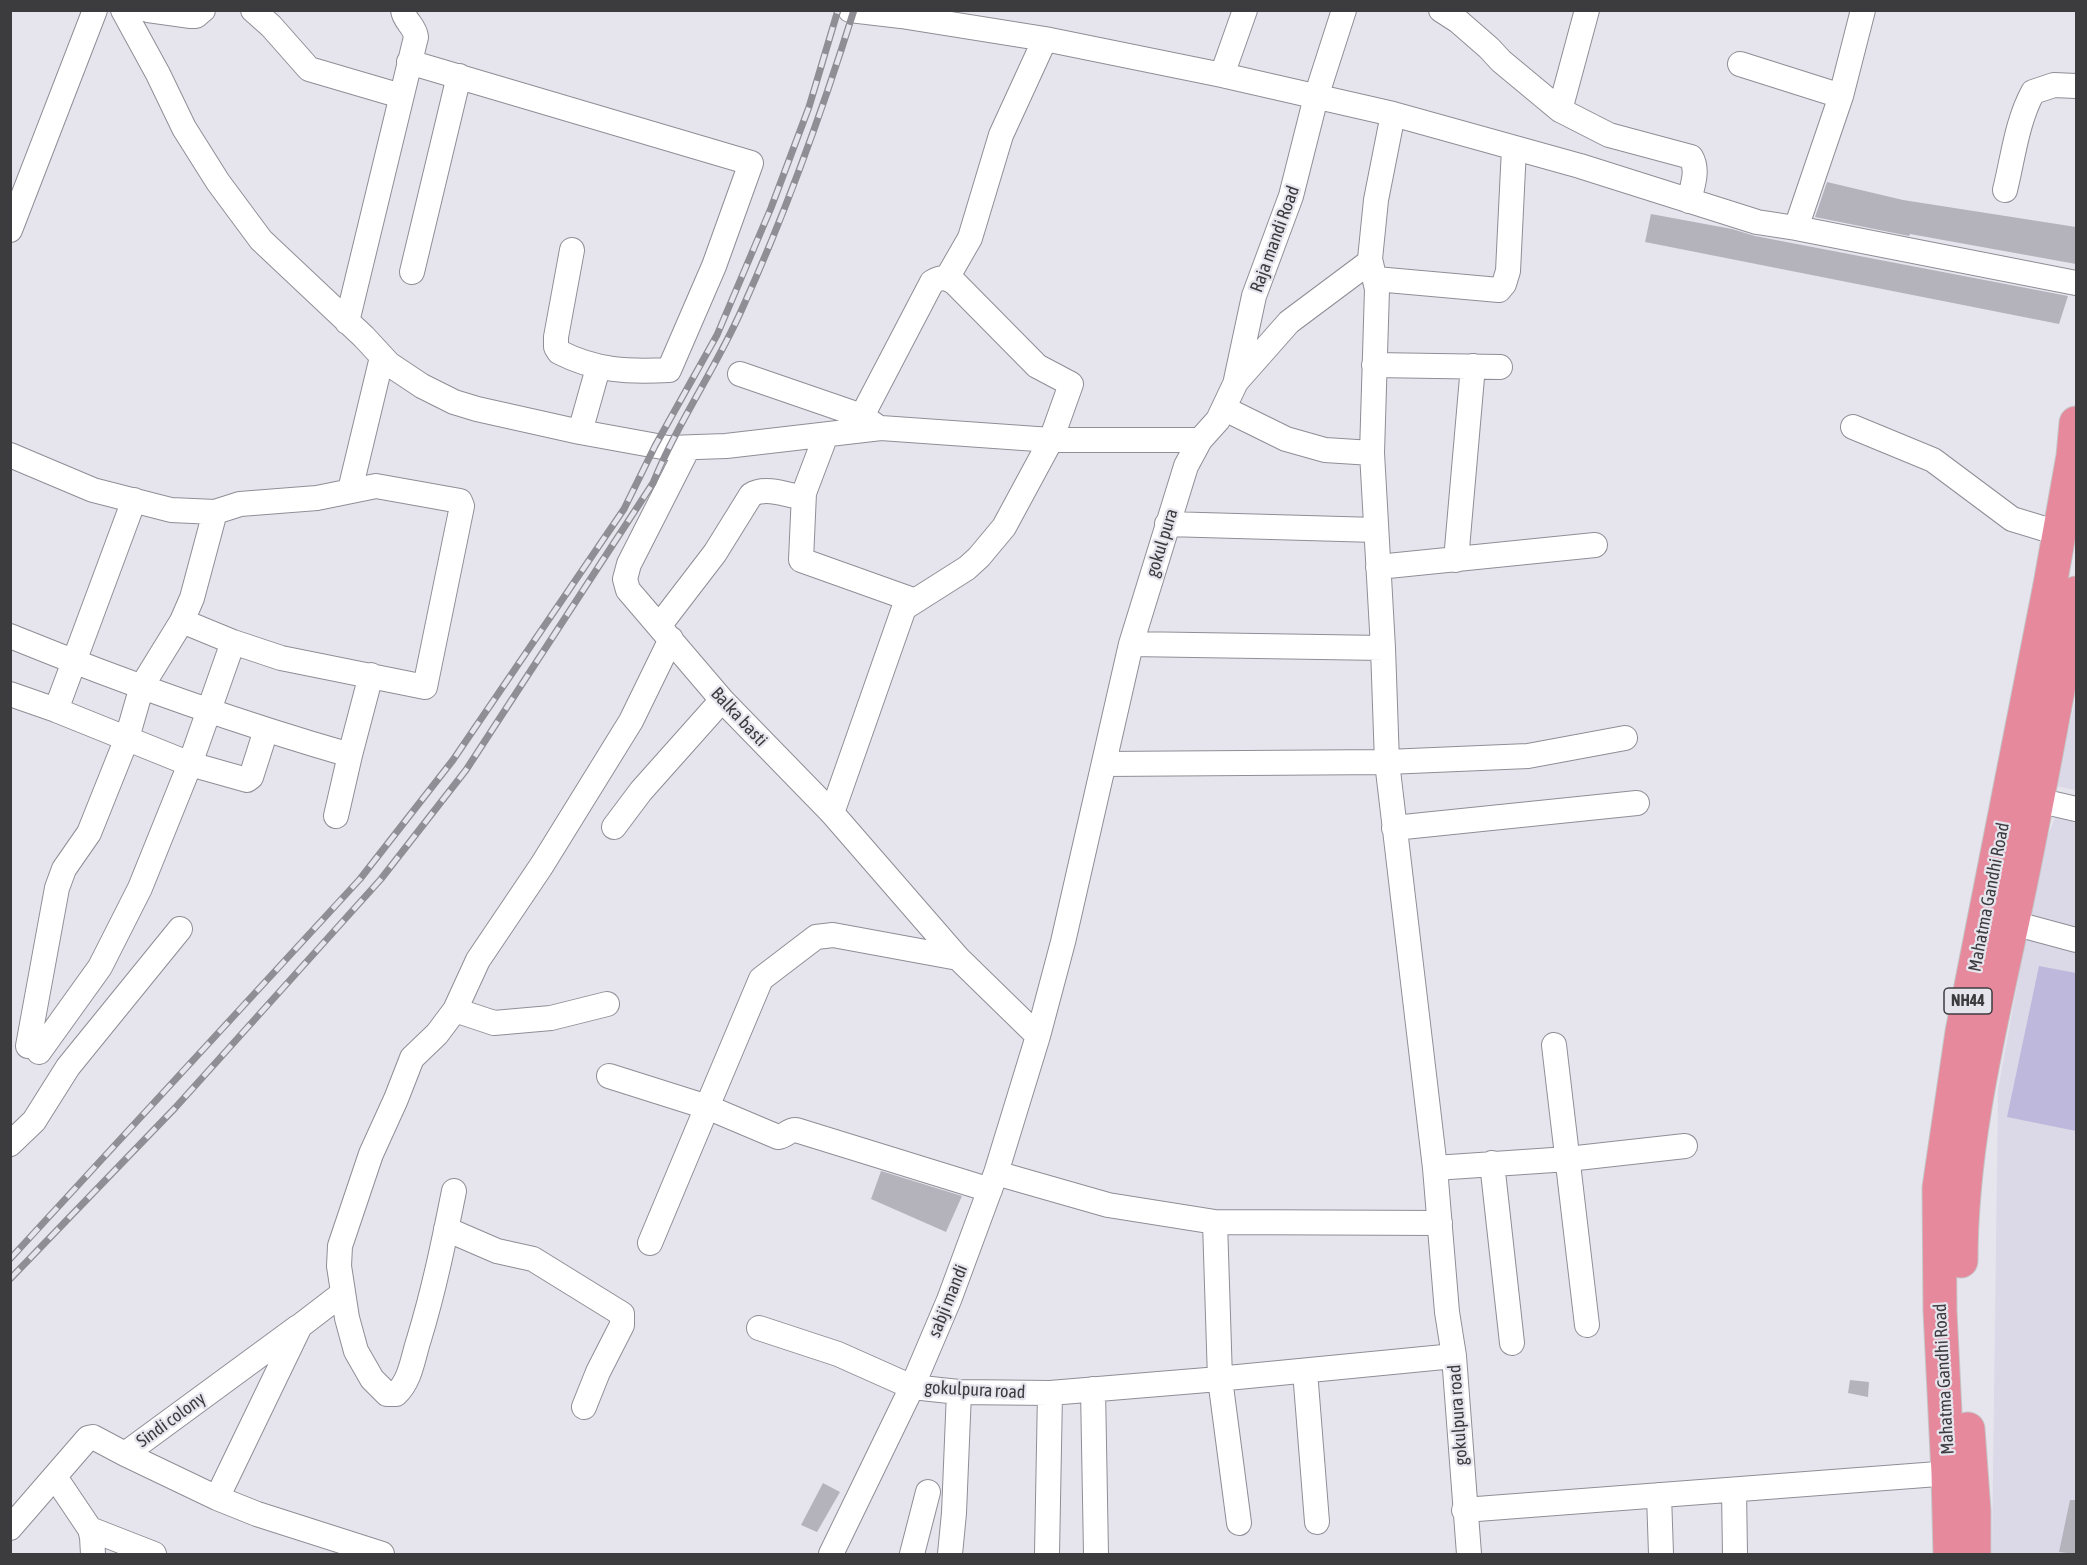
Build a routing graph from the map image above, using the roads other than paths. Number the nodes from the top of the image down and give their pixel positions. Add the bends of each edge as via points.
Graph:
1 (95, 10) edge
2 (123, 10) edge
3 (148, 10) edge
4 (203, 10) edge
5 (253, 10) edge
6 (403, 10) edge
7 (850, 10) edge
8 (1245, 10) edge
9 (1344, 10) edge
10 (1441, 10) edge
11 (1587, 10) edge
12 (1863, 10) edge
13 (1045, 39) junction
14 (410, 62) junction
15 (1740, 64) dead end
16 (1222, 75) junction
17 (459, 76) junction
18 (2076, 86) edge
19 (401, 96) junction
20 (1316, 96) junction
21 (1841, 96) junction
22 (1560, 110) junction
23 (1393, 114) junction
24 (1514, 148) junction
25 (2005, 190) dead end
26 (1689, 201) junction
27 (1796, 228) junction
28 (10, 230) edge
29 (572, 250) dead end
30 (1373, 269) junction
31 (412, 272) dead end
32 (947, 278) junction
33 (2076, 283) edge
34 (347, 322) junction
35 (382, 357) junction
36 (1374, 365) junction
37 (1473, 366) junction
38 (1500, 367) dead end
39 (598, 368) junction
40 (740, 374) dead end
41 (1236, 382) junction
42 (1225, 409) junction
43 (871, 422) junction
44 (2076, 423) edge
45 (1853, 427) dead end
46 (580, 432) junction
47 (826, 435) junction
48 (1051, 440) junction
49 (1200, 440) junction
50 (688, 448) junction
51 (1372, 453) junction
52 (10, 455) edge
53 (350, 490) junction
54 (803, 498) junction
55 (134, 500) junction
56 (214, 512) junction
57 (1167, 524) junction
58 (1376, 530) junction
59 (2058, 533) junction
60 (1595, 545) dead end
61 (1456, 560) junction
62 (1378, 567) junction
63 (2076, 592) edge
64 (913, 600) junction
65 (182, 621) junction
66 (665, 633) junction
67 (10, 636) edge
68 (233, 642) junction
69 (1131, 644) junction
70 (1383, 648) junction
71 (74, 662) junction
72 (371, 675) junction
73 (142, 686) junction
74 (10, 694) edge
75 (722, 700) junction
76 (209, 709) junction
77 (56, 710) junction
78 (266, 730) junction
79 (127, 738) junction
80 (1625, 738) dead end
81 (350, 755) junction
82 (1387, 762) junction
83 (190, 764) junction
84 (1104, 764) junction
85 (2037, 800) junction
86 (1637, 803) dead end
87 (2076, 809) edge
88 (832, 813) junction
89 (336, 816) dead end
90 (614, 827) dead end
91 (1394, 828) junction
92 (2013, 923) junction
93 (180, 929) dead end
94 (2076, 939) edge
95 (958, 958) junction
96 (606, 1004) dead end
97 (455, 1010) junction
98 (1038, 1036) junction
99 (26, 1045) edge
100 (1554, 1045) dead end
101 (63, 1076) junction
102 (609, 1076) dead end
103 (707, 1107) junction
104 (10, 1144) edge
105 (1685, 1146) dead end
106 (1568, 1159) junction
107 (1492, 1163) junction
108 (1435, 1168) junction
109 (993, 1181) junction
110 (454, 1191) dead end
111 (1215, 1222) junction
112 (1440, 1223) junction
113 (446, 1229) junction
114 (650, 1243) dead end
115 (343, 1293) junction
116 (311, 1316) junction
117 (1587, 1325) dead end
118 (759, 1328) dead end
119 (1512, 1343) dead end
120 (1454, 1356) junction
121 (1305, 1371) junction
122 (1220, 1379) junction
123 (912, 1387) junction
124 (1093, 1389) junction
125 (959, 1392) junction
126 (1050, 1393) junction
127 (584, 1407) dead end
128 (125, 1454) junction
129 (1960, 1472) junction
130 (55, 1476) junction
131 (1734, 1490) junction
132 (928, 1492) dead end
133 (1659, 1496) junction
134 (217, 1498) junction
135 (1464, 1510) junction
136 (1239, 1522) dead end
137 (1317, 1522) dead end
138 (10, 1528) edge
139 (90, 1529) junction
140 (93, 1554) edge
141 (154, 1554) edge
142 (382, 1554) edge
143 (831, 1554) edge
144 (912, 1554) edge
145 (950, 1554) edge
146 (1047, 1554) edge
147 (1096, 1554) edge
148 (1469, 1554) edge
149 (1661, 1554) edge
150 (1735, 1554) edge
151 (1950, 1554) edge
152 (1974, 1554) edge

1 - 28 street
2 - 34 street via 184,128 218,182 261,240
3 - 4 street via 191,16
5 - 19 street via 309,69
6 - 14 street via 416,34
7 - 13 street
8 - 16 street
9 - 20 street, Raja mandi Road
10 - 22 street
11 - 22 street
12 - 21 street
13 - 16 street
13 - 32 street via 1001,135 970,238
14 - 17 street
14 - 19 street
15 - 21 street
16 - 20 street
17 - 31 street
17 - 39 street via 751,163 714,266 669,370 632,372
18 - 25 street via 2054,85 2033,92 2019,130
19 - 34 street
20 - 23 street
20 - 41 street, Raja mandi Road via 1291,196 1254,296
21 - 27 street
22 - 26 street via 1609,135 1691,157 1695,171
23 - 24 street
23 - 30 street via 1376,200
24 - 26 street
24 - 30 street via 1508,271 1499,290
26 - 27 street via 1757,222
27 - 33 street
29 - 39 street via 556,347 563,354
30 - 36 street via 1377,304
30 - 41 street, gokul pura via 1363,267 1289,322
32 - 43 street via 932,282
32 - 48 street via 1037,366 1071,384
34 - 35 street
35 - 46 street via 398,371 454,402
35 - 53 street
36 - 37 street
36 - 51 street
37 - 38 street
37 - 61 street
39 - 46 street
40 - 43 street
41 - 42 street, gokul pura
42 - 49 street, gokul pura
42 - 51 street via 1286,439 1325,450
43 - 47 street
43 - 48 street
44 - 59 highway, Mahatma Gandhi Road / NH44
45 - 59 street via 1933,460 2012,519
46 - 50 street
47 - 50 street
47 - 54 street
48 - 49 street
48 - 64 street via 1004,527 979,557
49 - 57 street, gokul pura via 1186,466
50 - 66 street, Balka basti via 627,572 628,590
51 - 58 street
52 - 55 street via 93,490
53 - 56 street via 317,498 240,504
53 - 72 street via 376,486 460,501 462,506 426,686
54 - 64 street via 801,560
54 - 66 street via 764,491 751,495
55 - 56 street via 171,510
55 - 71 street
56 - 65 street via 192,598
57 - 58 street
57 - 69 street, gokul pura
58 - 62 street
59 - 129 highway, Mahatma Gandhi Road / NH44 via 1962,1032 1939,1188 1940,1311
60 - 61 street
61 - 62 street
62 - 70 street
63 - 85 highway, Mahatma Gandhi Road / NH44
64 - 88 street via 901,612
65 - 68 street
65 - 73 street
66 - 75 street, Balka basti
66 - 97 street via 631,721 478,960
67 - 71 street
68 - 72 street via 281,657
68 - 76 street
69 - 70 street
69 - 84 street, gokul pura
70 - 82 street
71 - 73 street
71 - 77 street
72 - 81 street
73 - 76 street
73 - 79 street
74 - 77 street
75 - 88 street, Balka basti
75 - 90 street
76 - 78 street
76 - 83 street
77 - 79 street
78 - 81 street
78 - 83 street via 248,780
79 - 83 street
79 - 99 street via 88,833 64,869 57,888
80 - 82 street via 1528,756
81 - 89 street
82 - 84 street
82 - 91 street
83 - 99 street via 140,888 105,957
84 - 98 street, gokul pura
85 - 87 street
85 - 92 highway, Mahatma Gandhi Road / NH44
86 - 91 street
88 - 95 street, Balka basti
91 - 108 street
92 - 94 street
92 - 129 highway, Mahatma Gandhi Road / NH44 via 1976,1103 1961,1236
93 - 101 street
95 - 98 street, Balka basti
95 - 103 street via 833,935 816,937 761,979
96 - 97 street via 551,1018 494,1023
97 - 115 street via 412,1058 371,1154 340,1246
98 - 109 street, sabji mandi
99 - 101 street
100 - 106 street
101 - 104 street via 34,1121
102 - 103 street
103 - 109 street via 778,1137 796,1130
103 - 114 street
105 - 106 street
106 - 107 street
106 - 117 street
107 - 108 street
107 - 119 street
108 - 112 street
109 - 111 street
109 - 123 street, sabji mandi
110 - 113 street
111 - 112 street
111 - 122 street
112 - 120 street
113 - 115 street via 416,1352 405,1383 396,1394 380,1389 361,1363
113 - 127 street via 497,1251 533,1259 622,1314 622,1325
115 - 116 street, Sindi colony
116 - 128 street, Sindi colony
116 - 134 street, Sindi colony
118 - 123 street, gokulpura road via 838,1354
120 - 121 street, gokulpura road
120 - 135 street, gokulpura road
121 - 122 street, gokulpura road
121 - 137 street
122 - 124 street, gokulpura road
122 - 136 street
123 - 125 street, gokulpura road
123 - 143 street, sabji mandi
124 - 126 street, gokulpura road
124 - 147 street
125 - 126 street, gokulpura road
125 - 145 street
126 - 146 street
128 - 130 street, Sindi colony via 88,1438
128 - 134 street, Sindi colony
129 - 131 street
129 - 151 highway, Mahatma Gandhi Road / NH44
129 - 152 highway, Mahatma Gandhi Road / NH44
130 - 138 street, Sindi colony
130 - 139 street
131 - 133 street
131 - 150 street
132 - 144 street
133 - 135 street
133 - 149 street
134 - 142 street, Sindi colony
135 - 148 street, gokulpura road
139 - 140 street
139 - 141 street

